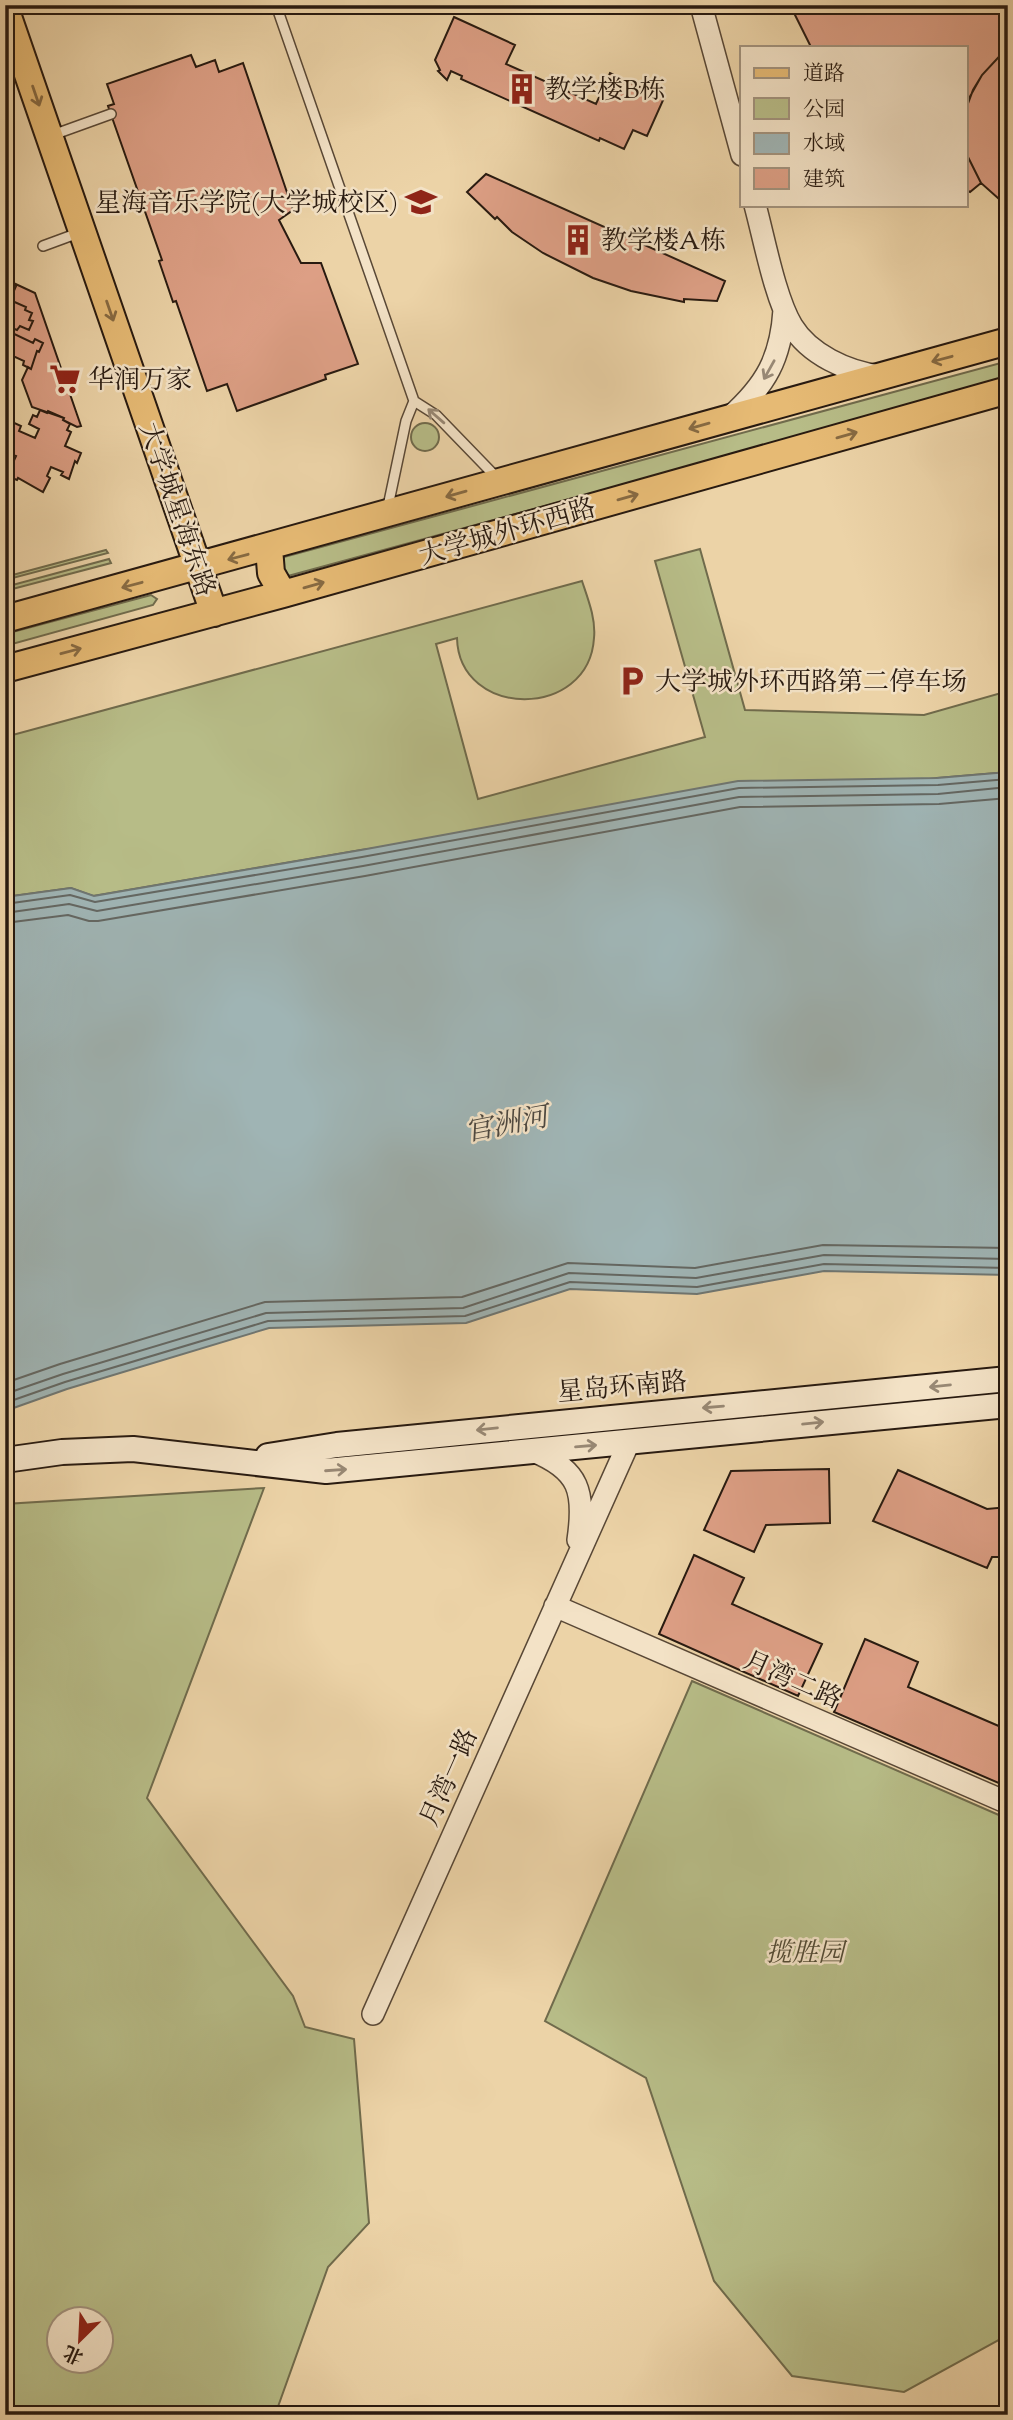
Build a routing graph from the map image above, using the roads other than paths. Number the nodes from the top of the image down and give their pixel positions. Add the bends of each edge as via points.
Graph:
1 (276, 5) edge
2 (701, 5) edge
3 (5, 8) edge
4 (111, 114) dead end
5 (50, 136) junction
6 (740, 148) edge
7 (755, 206) edge
8 (82, 232) junction
9 (43, 246) dead end
10 (784, 310) junction
11 (1008, 341) edge
12 (880, 376) junction
13 (1008, 390) edge
14 (414, 401) junction
15 (730, 417) junction
16 (501, 482) junction
17 (386, 514) junction
18 (269, 548) junction
19 (198, 567) junction
20 (284, 594) junction
21 (214, 613) junction
22 (5, 619) edge
23 (5, 669) edge
24 (1008, 1379) edge
25 (1008, 1405) edge
26 (629, 1442) junction
27 (533, 1451) junction
28 (5, 1460) edge
29 (244, 1461) junction
30 (575, 1562) junction
31 (555, 1606) junction
32 (1008, 1803) edge
33 (373, 2014) dead end

1 - 14 lane
2 - 6 street
3 -> 5 main road, 大学城星海东路
4 - 5 lane
5 - 8 main road, 大学城星海东路
7 - 10 street
8 - 9 lane
8 -> 19 main road, 大学城星海东路
10 - 12 street via 811,348 854,370
10 -> 15 street via 774,363
11 -> 12 main road, 大学城外环西路
12 - 15 main road, 大学城外环西路
20 -> 13 main road, 大学城外环西路
16 -> 14 lane via 436,415
14 - 17 lane
15 -> 16 main road, 大学城外环西路
16 -> 17 main road, 大学城外环西路
17 - 18 main road, 大学城外环西路
18 -> 19 main road, 大学城外环西路
18 - 20 main road via 272,576
19 - 21 main road, 大学城星海东路
19 -> 22 main road, 大学城外环西路
20 - 21 main road, 大学城外环西路
23 -> 21 main road, 大学城外环西路
24 -> 29 main road, 星岛环南路 via 337,1445
26 -> 25 main road, 星岛环南路
27 -> 26 main road, 星岛环南路
26 - 30 street, 月湾一路
29 -> 27 main road, 星岛环南路 via 326,1471
27 - 30 street, 月湾一路 via 563,1466 579,1488 582,1508
28 - 29 main road, 星岛环南路 via 120,1449
30 - 31 street, 月湾一路
31 - 32 street, 月湾二路
31 - 33 street, 月湾一路

